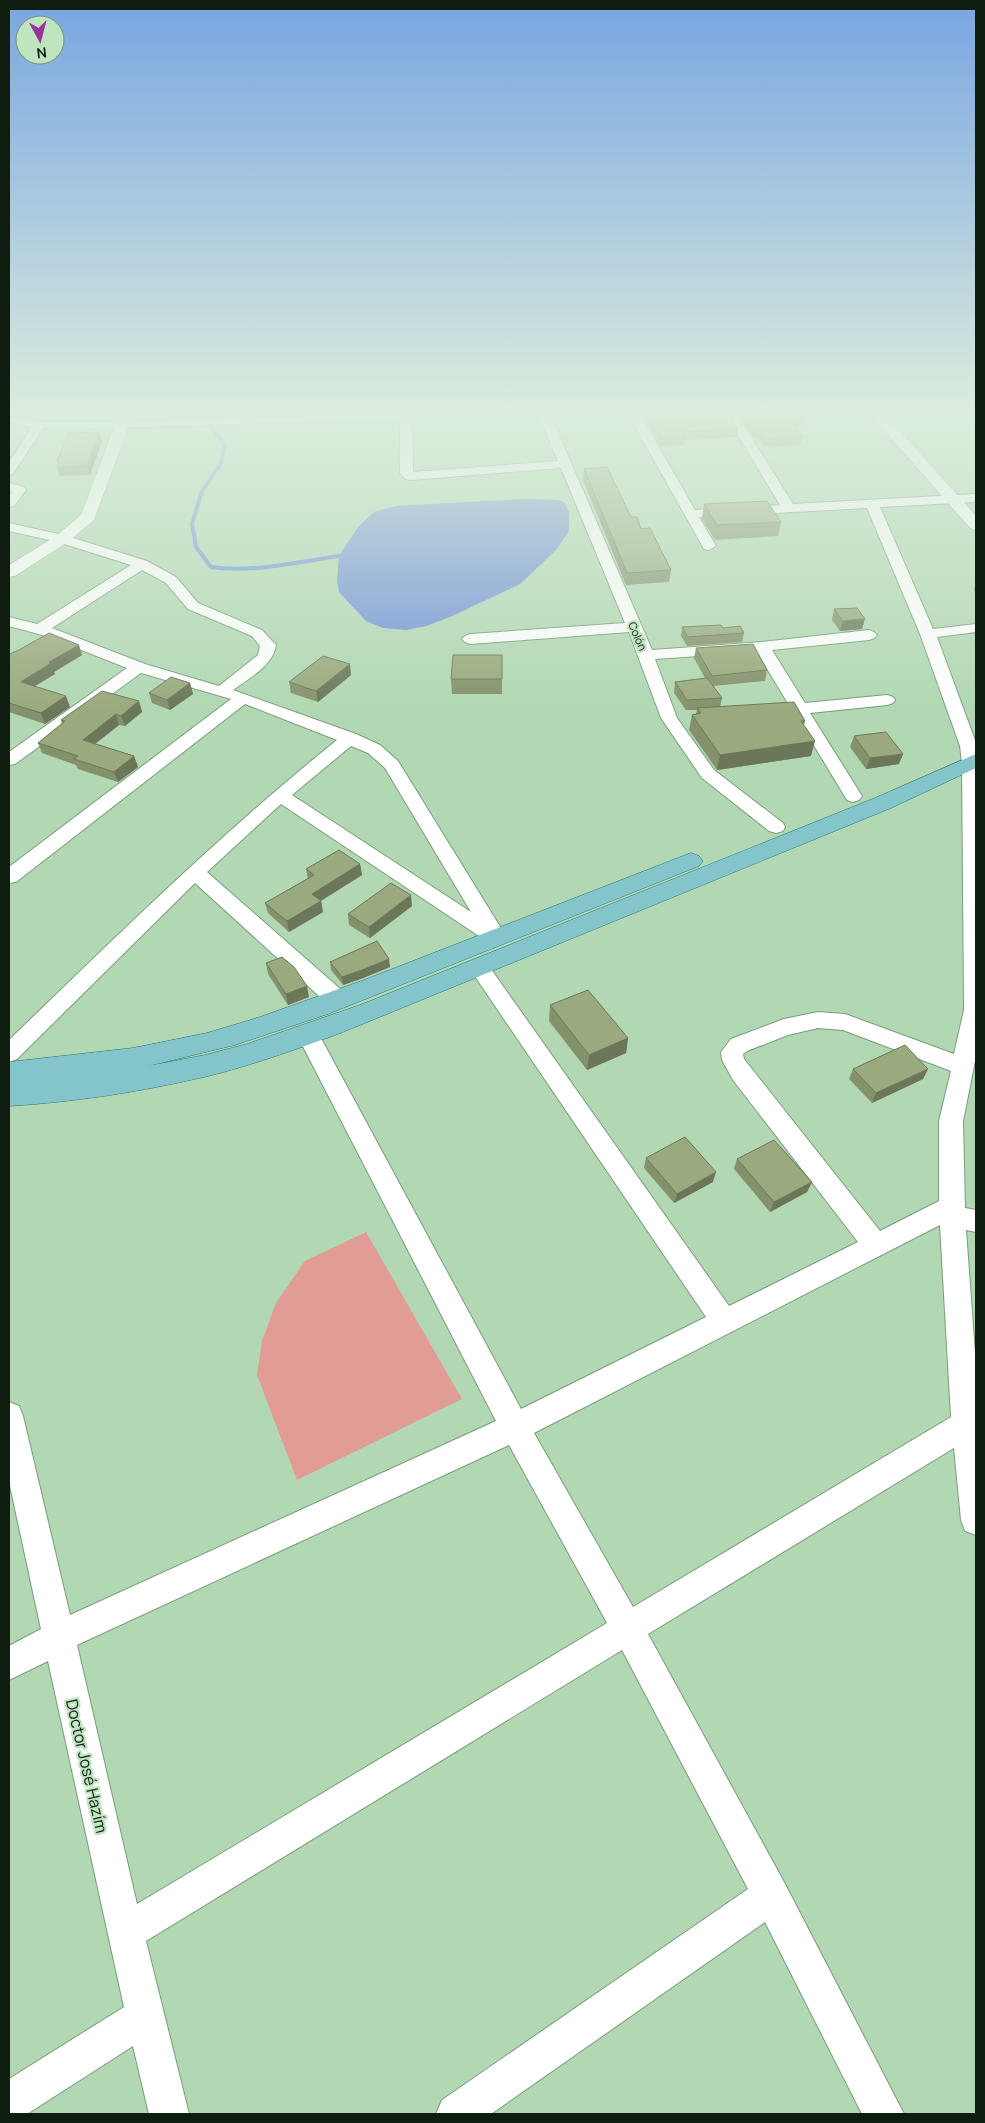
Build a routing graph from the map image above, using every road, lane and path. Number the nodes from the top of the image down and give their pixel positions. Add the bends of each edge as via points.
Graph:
1 (89, 513) edge
2 (586, 513) edge
3 (708, 513) edge
4 (876, 513) edge
5 (965, 513) edge
6 (690, 514) joint
7 (976, 526) edge
8 (9, 527) edge
9 (62, 539) junction
10 (709, 546) dead end
11 (142, 564) junction
12 (9, 572) edge
13 (9, 621) edge
14 (634, 627) junction
15 (976, 628) edge
16 (928, 634) junction
17 (869, 635) dead end
18 (41, 636) junction
19 (470, 639) dead end
20 (762, 647) junction
21 (646, 655) junction
22 (139, 667) junction
23 (221, 692) junction
24 (243, 698) junction
25 (887, 700) dead end
26 (800, 710) junction
27 (754, 713) edge
28 (688, 717) dead end
29 (669, 718) junction
30 (350, 738) junction
31 (973, 753) edge
32 (9, 760) edge
33 (280, 795) junction
34 (853, 796) junction
35 (776, 827) junction
36 (195, 872) junction
37 (9, 878) edge
38 (497, 938) junction
39 (479, 967) junction
40 (338, 1000) junction
41 (976, 1010) edge
42 (308, 1035) junction
43 (9, 1053) edge
44 (963, 1066) junction
45 (9, 1073) edge
46 (9, 1095) edge
47 (961, 1215) edge
48 (876, 1245) junction
49 (725, 1322) junction
50 (9, 1416) edge
51 (966, 1424) junction
52 (515, 1427) junction
53 (976, 1520) edge
54 (628, 1629) junction
55 (58, 1637) junction
56 (9, 1664) edge
57 (771, 1895) junction
58 (125, 1932) junction
59 (146, 2016) junction
60 (9, 2102) edge
61 (169, 2114) edge
62 (456, 2114) edge
63 (884, 2114) edge

1 - 9 street
2 - 14 street, Colón
3 - 6 street
4 - 16 street
5 - 7 street
6 - 10 street
8 - 9 street
9 - 11 street
9 - 12 street
11 - 18 street
11 - 23 street via 171,580 193,606 257,633 268,645 264,658
13 - 18 street
14 - 19 street
14 - 21 street, Colón
15 - 16 street
16 - 31 street
17 - 20 street
18 - 22 street
20 - 21 street
20 - 26 street
21 - 29 street, Colón
22 - 23 street
22 - 32 street
23 - 24 street
24 - 30 street
24 - 37 street
25 - 26 street
26 - 27 street
26 - 34 street
28 - 29 street
29 - 35 street, Colón via 708,774
30 - 33 street
30 - 38 street via 374,749 392,765
31 - 34 main road
31 - 39 main road via 883,803
31 - 41 street
33 - 36 street
33 - 38 street
34 - 35 main road
35 - 38 main road
36 - 40 street
36 - 43 street
38 - 40 main road
39 - 42 main road
39 - 49 street
40 - 45 main road via 279,1022 205,1043 113,1061
41 - 44 street
42 - 46 main road via 206,1066 79,1088
42 - 52 street
44 - 47 street via 951,1121
44 - 48 street via 845,1022 818,1020 784,1027 739,1045 732,1052 741,1074
47 - 48 street
47 - 51 street
48 - 49 street
49 - 52 street
50 - 55 street, Doctor José Hazím
51 - 53 street
51 - 54 street
52 - 54 street
52 - 55 street
54 - 57 street
54 - 58 street
55 - 56 street
55 - 58 street, Doctor José Hazím
57 - 62 street
57 - 63 street
58 - 59 street, Doctor José Hazím
59 - 60 street
59 - 61 street, Doctor José Hazím

